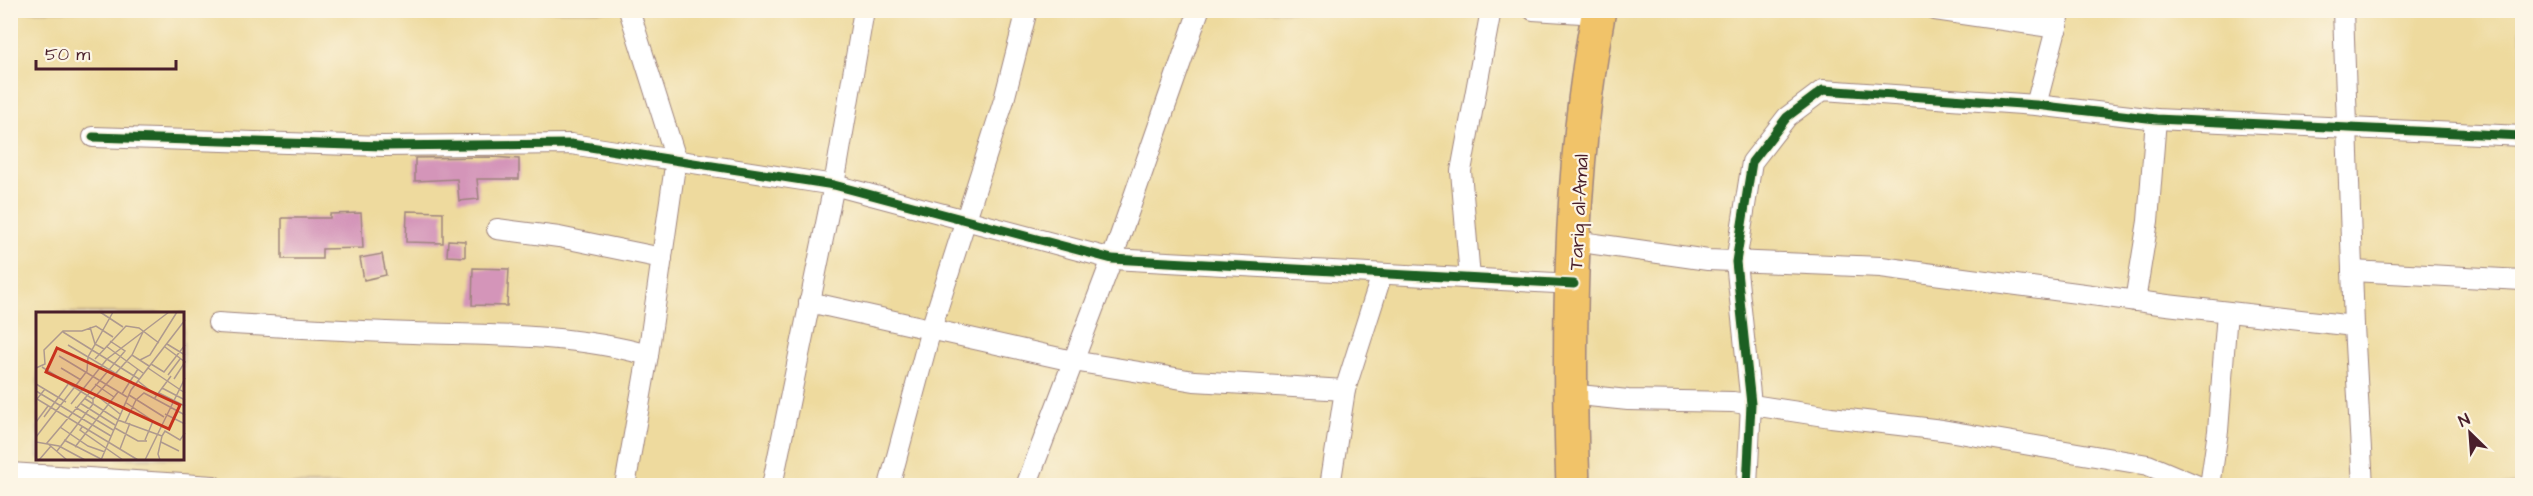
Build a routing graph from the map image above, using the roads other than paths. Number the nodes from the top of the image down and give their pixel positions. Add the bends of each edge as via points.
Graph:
1 (628, 10) edge
2 (864, 10) edge
3 (1027, 10) edge
4 (1198, 10) edge
5 (1491, 10) edge
6 (1533, 10) edge
7 (1935, 10) edge
8 (2343, 10) edge
9 (1598, 12) edge
10 (2059, 19) edge
11 (2036, 105) junction
12 (2156, 119) junction
13 (2348, 127) junction
14 (2523, 136) edge
15 (93, 137) dead end
16 (676, 159) junction
17 (834, 185) junction
18 (966, 221) junction
19 (497, 229) dead end
20 (1574, 241) junction
21 (662, 258) junction
22 (1112, 259) junction
23 (1736, 261) junction
24 (2352, 271) junction
25 (1382, 274) junction
26 (1470, 278) junction
27 (2523, 280) edge
28 (1574, 284) junction
29 (2135, 301) junction
30 (809, 302) junction
31 (2227, 312) junction
32 (218, 323) dead end
33 (2354, 326) junction
34 (931, 329) junction
35 (648, 355) junction
36 (1073, 361) junction
37 (1345, 390) junction
38 (1569, 394) junction
39 (1751, 404) junction
40 (10, 473) edge
41 (204, 485) edge
42 (625, 486) edge
43 (772, 486) edge
44 (889, 486) edge
45 (1026, 486) edge
46 (1330, 486) edge
47 (1573, 486) edge
48 (1747, 486) edge
49 (2198, 486) edge
50 (2210, 486) edge
51 (2363, 486) edge

1 - 16 street
2 - 17 street
3 - 18 street
4 - 22 street
5 - 26 street via 1461,171
6 - 9 street
7 - 10 street
8 - 13 street
9 - 20 highway, Tariq al-Amal via 1583,126
10 - 11 street
11 - 12 street
11 - 23 street via 1823,90 1787,117 1752,162
12 - 13 street
12 - 29 street via 2148,221
13 - 14 street
13 - 24 street
15 - 16 street via 383,146 571,144
16 - 17 street
16 - 21 street
17 - 18 street
17 - 30 street
18 - 22 street
18 - 34 street
19 - 21 street
20 - 23 street
20 - 28 highway, Tariq al-Amal
21 - 35 street
22 - 25 street
22 - 36 street
23 - 29 street via 1881,267
23 - 39 street
24 - 27 street
24 - 33 street
25 - 26 street
25 - 37 street
26 - 28 street
28 - 38 highway, Tariq al-Amal
29 - 31 street
30 - 34 street
30 - 43 street
31 - 33 street
31 - 50 street
32 - 35 street via 482,335
33 - 51 street
34 - 36 street
34 - 44 street
35 - 42 street
36 - 37 street via 1194,381
36 - 45 street
37 - 46 street
38 - 39 street
38 - 47 highway, Tariq al-Amal
39 - 48 street
39 - 49 street via 1942,430 2148,465
40 - 41 street

